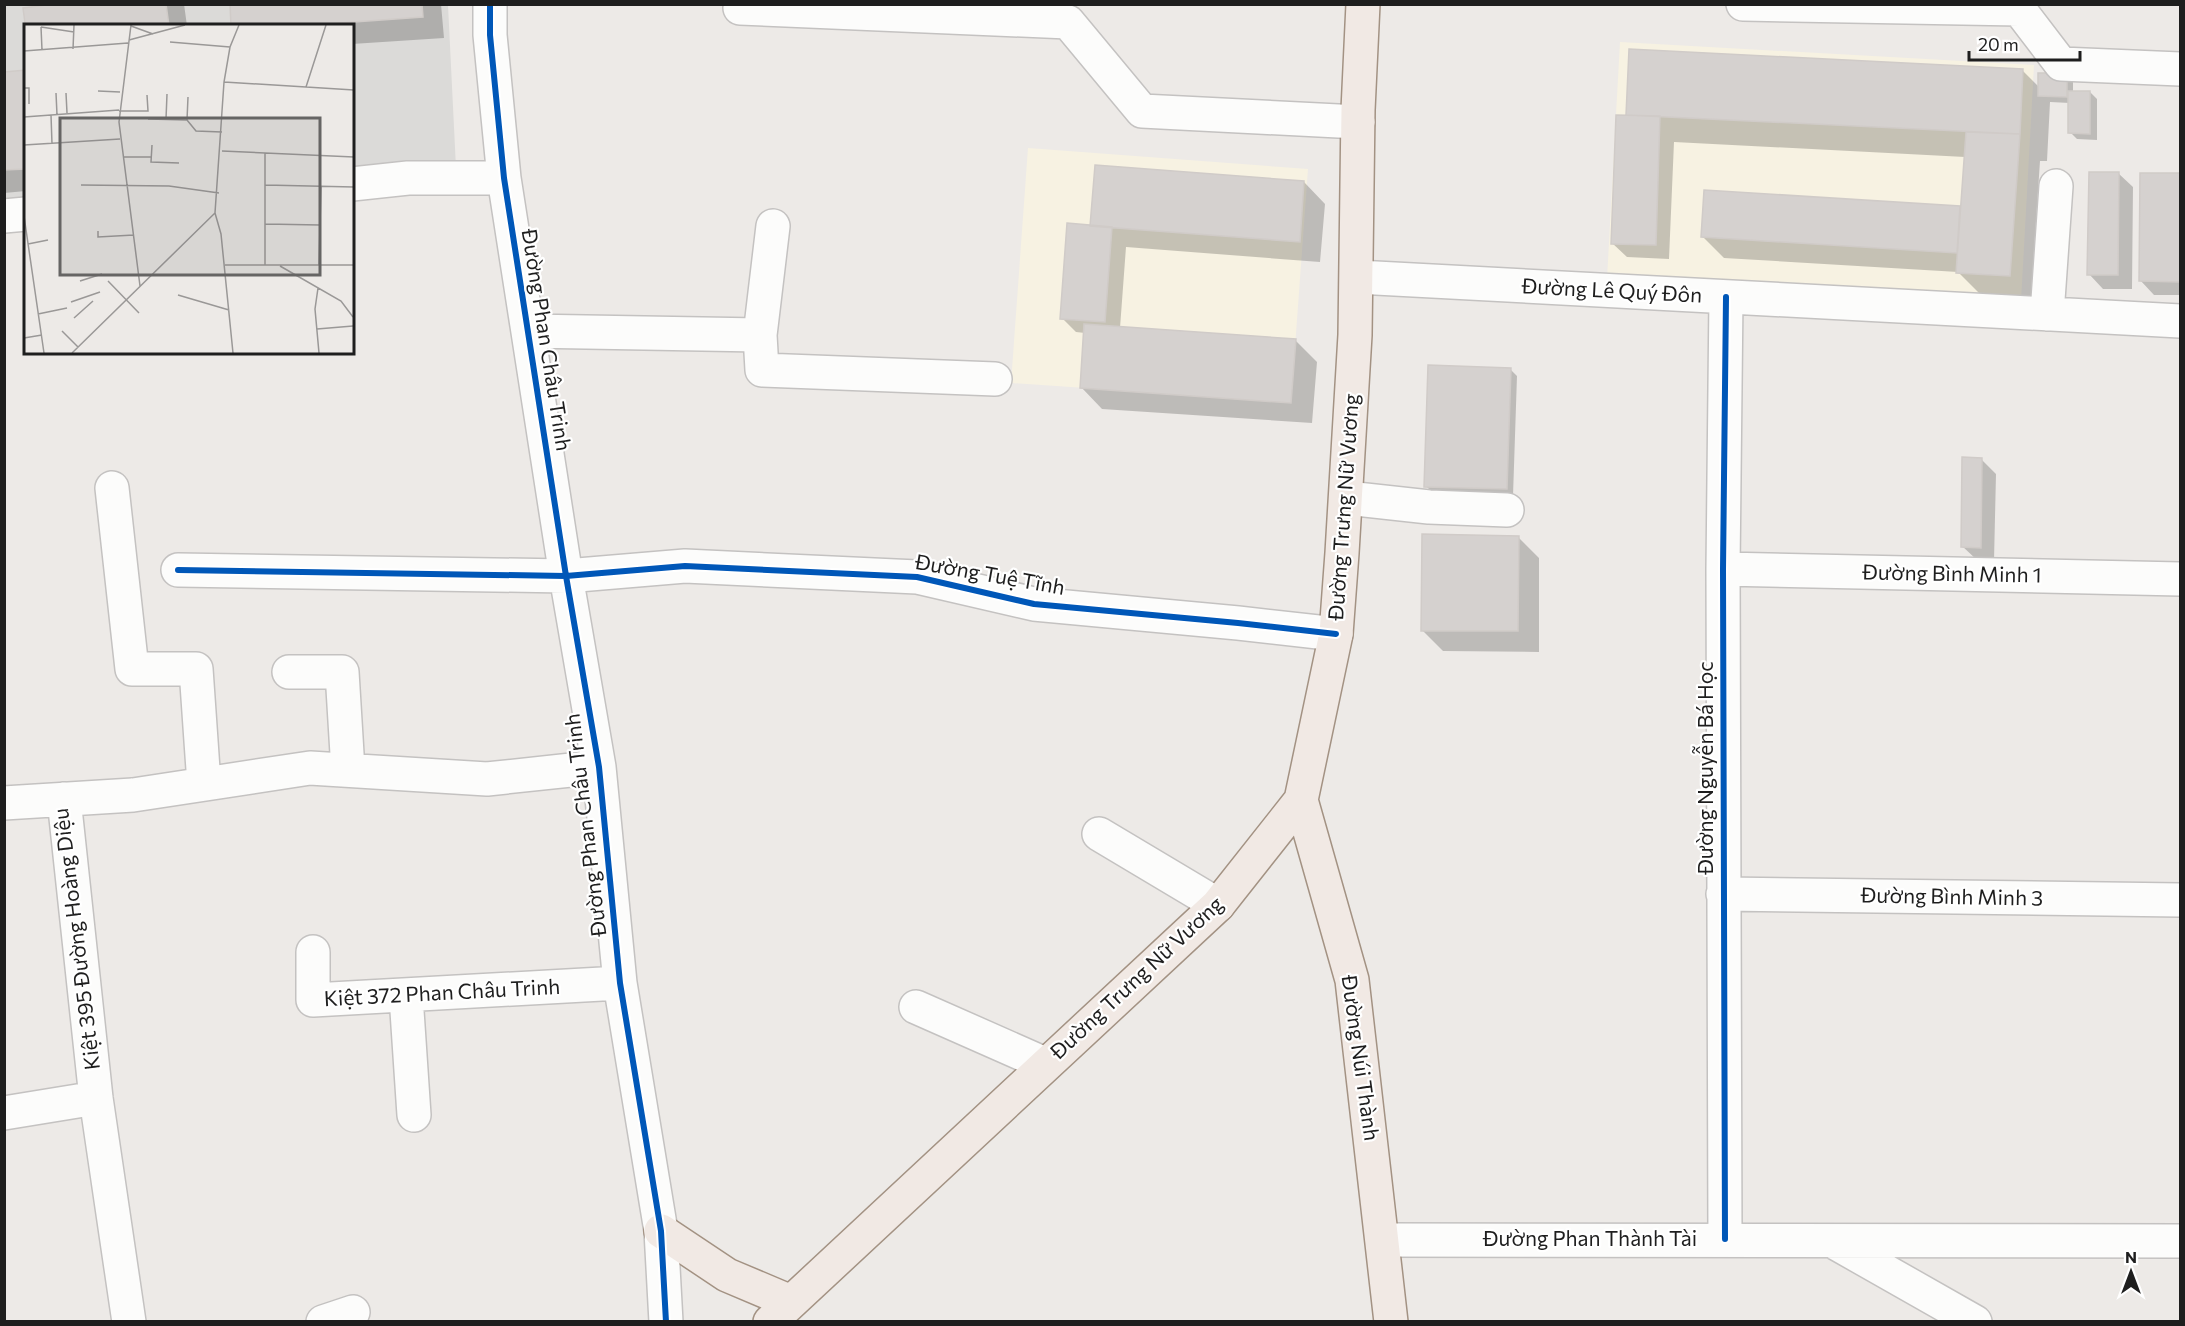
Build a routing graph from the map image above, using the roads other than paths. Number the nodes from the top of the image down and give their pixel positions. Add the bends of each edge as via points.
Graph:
1 (490, 4) edge
2 (1363, 4) edge
3 (1743, 4) edge
4 (2020, 7) edge
5 (740, 8) dead end
6 (893, 9) edge
7 (1069, 13) edge
8 (2181, 69) edge
9 (1358, 122) junction
10 (504, 178) junction
11 (354, 184) edge
12 (2056, 186) dead end
13 (24, 214) edge
14 (4, 216) edge
15 (772, 226) dead end
16 (1357, 277) junction
17 (1726, 297) junction
18 (2047, 314) junction
19 (2181, 321) edge
20 (528, 331) junction
21 (760, 335) junction
22 (995, 379) dead end
23 (112, 488) dead end
24 (1347, 498) junction
25 (1507, 510) dead end
26 (1723, 569) junction
27 (178, 570) dead end
28 (566, 576) junction
29 (2181, 579) edge
30 (1336, 634) junction
31 (289, 672) dead end
32 (599, 766) junction
33 (348, 770) junction
34 (204, 784) junction
35 (64, 799) junction
36 (1301, 800) junction
37 (4, 803) edge
38 (1099, 834) dead end
39 (1723, 894) junction
40 (2181, 900) edge
41 (1218, 905) junction
42 (313, 952) dead end
43 (620, 984) junction
44 (406, 996) junction
45 (916, 1007) dead end
46 (1045, 1064) junction
47 (96, 1098) junction
48 (4, 1113) edge
49 (414, 1115) dead end
50 (2181, 1227) edge
51 (661, 1231) junction
52 (1725, 1239) junction
53 (1383, 1240) junction
54 (1833, 1241) junction
55 (2180, 1241) edge
56 (781, 1312) edge
57 (124, 1321) edge
58 (666, 1322) edge
59 (1391, 1322) edge
60 (1975, 1322) edge

1 - 10 street, Đường Phan Châu Trinh
2 - 9 main road, Đường Trưng Nữ Vương
3 - 4 street
4 - 8 street via 2061,64
5 - 6 street
6 - 7 street
7 - 9 street via 1142,111
9 - 16 main road, Đường Trưng Nữ Vương
10 - 11 street via 408,178
10 - 20 street, Đường Phan Châu Trinh
12 - 18 street
13 - 14 street
15 - 21 street
16 - 17 street, Đường Lê Quý Đôn
16 - 24 main road, Đường Trưng Nữ Vương
17 - 18 street, Đường Lê Quý Đôn
17 - 26 street, Đường Nguyễn Bá Học
18 - 19 street, Đường Lê Quý Đôn
20 - 21 street
20 - 28 street, Đường Phan Châu Trinh
21 - 22 street via 762,370
23 - 34 street via 132,669 195,669
24 - 25 street
24 - 30 main road, Đường Trưng Nữ Vương
26 - 29 street, Đường Bình Minh 1
26 - 39 street, Đường Nguyễn Bá Học
27 - 28 street, Đường Tuệ Tĩnh
28 - 30 street, Đường Tuệ Tĩnh via 685,566 917,577 1034,604
28 - 32 street, Đường Phan Châu Trinh
30 - 36 main road, Đường Trưng Nữ Vương
31 - 33 street via 342,672
32 - 33 street via 487,779
32 - 43 street, Đường Phan Châu Trinh
33 - 34 street via 310,768
34 - 35 street via 133,795
35 - 37 street, Kiệt 395 Đường Hoàng Diệu
35 - 47 street, Kiệt 395 Đường Hoàng Diệu
36 - 41 main road, Đường Trưng Nữ Vương
36 - 53 main road, Đường Núi Thành via 1352,980
38 - 41 street
39 - 40 street, Đường Bình Minh 3
39 - 52 street, Đường Nguyễn Bá Học
41 - 46 main road, Đường Trưng Nữ Vương
42 - 44 street, Kiệt 372 Phan Châu Trinh via 313,1000
43 - 44 street, Kiệt 372 Phan Châu Trinh
43 - 51 street, Đường Phan Châu Trinh
44 - 49 street
45 - 46 street
46 - 56 main road, Đường Trưng Nữ Vương
47 - 48 street
47 - 57 street, Kiệt 395 Đường Hoàng Diệu
50 - 55 street
51 - 56 main road
51 - 58 street, Đường Phan Châu Trinh
52 - 53 street, Đường Phan Thành Tài
52 - 54 street, Đường Phan Thành Tài
53 - 59 main road, Đường Núi Thành
54 - 55 street, Đường Phan Thành Tài
54 - 60 street, Đường Phan Thành Tài

